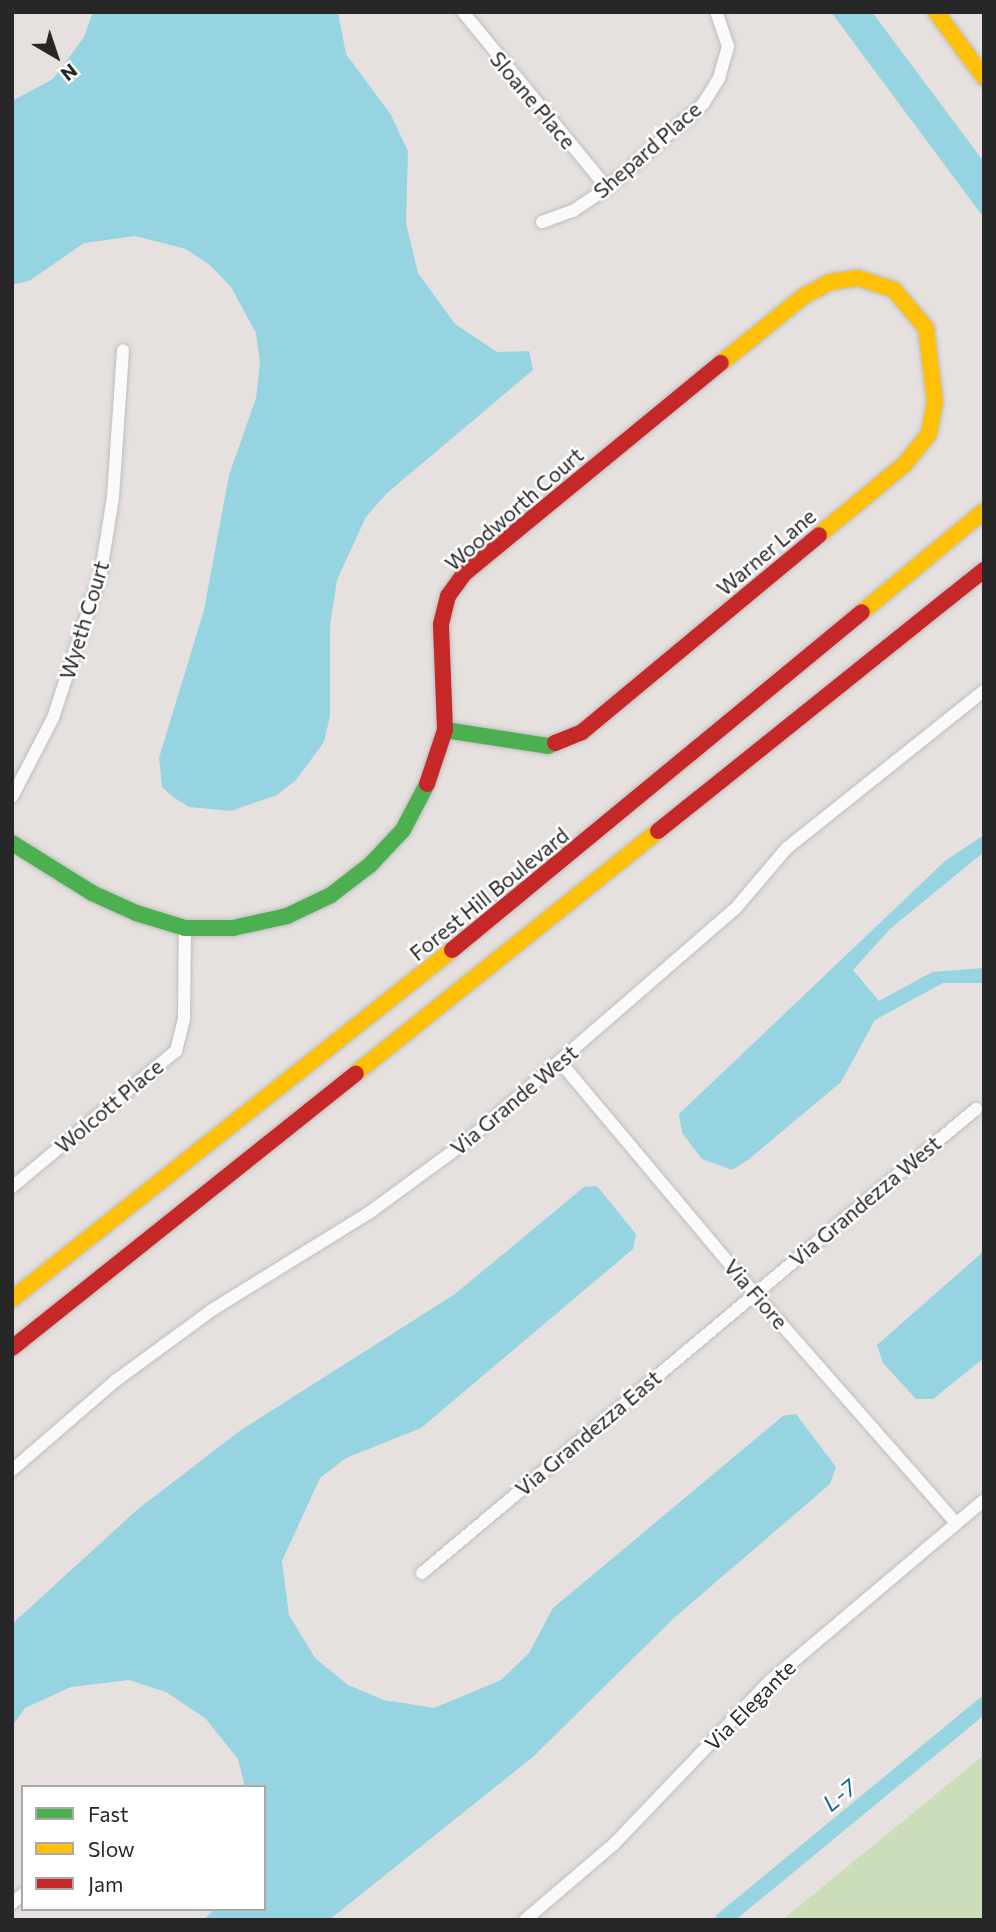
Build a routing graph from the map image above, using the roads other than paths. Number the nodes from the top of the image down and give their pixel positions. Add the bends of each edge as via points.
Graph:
1 (463, 12) edge
2 (716, 12) edge
3 (936, 12) edge
4 (984, 77) edge
5 (607, 188) junction
6 (542, 222) dead end
7 (858, 278) joint
8 (124, 349) dead end
9 (984, 511) edge
10 (984, 570) edge
11 (984, 691) edge
12 (445, 730) junction
13 (12, 797) edge
14 (12, 844) edge
15 (185, 928) junction
16 (561, 1063) junction
17 (976, 1108) dead end
18 (12, 1187) edge
19 (754, 1293) junction
20 (12, 1299) edge
21 (12, 1348) edge
22 (12, 1470) edge
23 (984, 1500) edge
24 (955, 1521) junction
25 (422, 1573) dead end
26 (525, 1920) edge

1 - 5 street, Sloane Place
2 - 5 street, Shepard Place via 728,46 719,78 703,104
3 - 4 main road
5 - 6 street, Shepard Place via 573,211
7 - 12 main road, Woodworth Court via 830,282 804,296 465,573 448,596 441,624
7 - 12 main road, Warner Lane via 894,290 926,328 934,402 929,434 905,464 582,732 548,746
8 - 13 street, Wyeth Court via 113,497 101,572 53,718
9 - 20 main road, Forest Hill Boulevard via 387,1004 143,1191
10 - 21 main road
11 - 16 street, Via Grande West via 787,848 735,909
12 - 15 main road, Woodworth Court via 426,787 403,830 341,888 286,916 233,928
14 - 15 main road, Woodworth Court via 92,893
15 - 18 street, Wolcott Place via 184,1019 176,1051
16 - 19 street, Via Fiore
16 - 22 street, Via Grande West via 467,1141 370,1212 212,1310 115,1381
17 - 19 street, Via Grandezza West
19 - 24 street, Via Fiore
19 - 25 street, Via Grandezza East
23 - 24 street, Via Elegante
24 - 26 street, Via Elegante via 770,1681 614,1844

